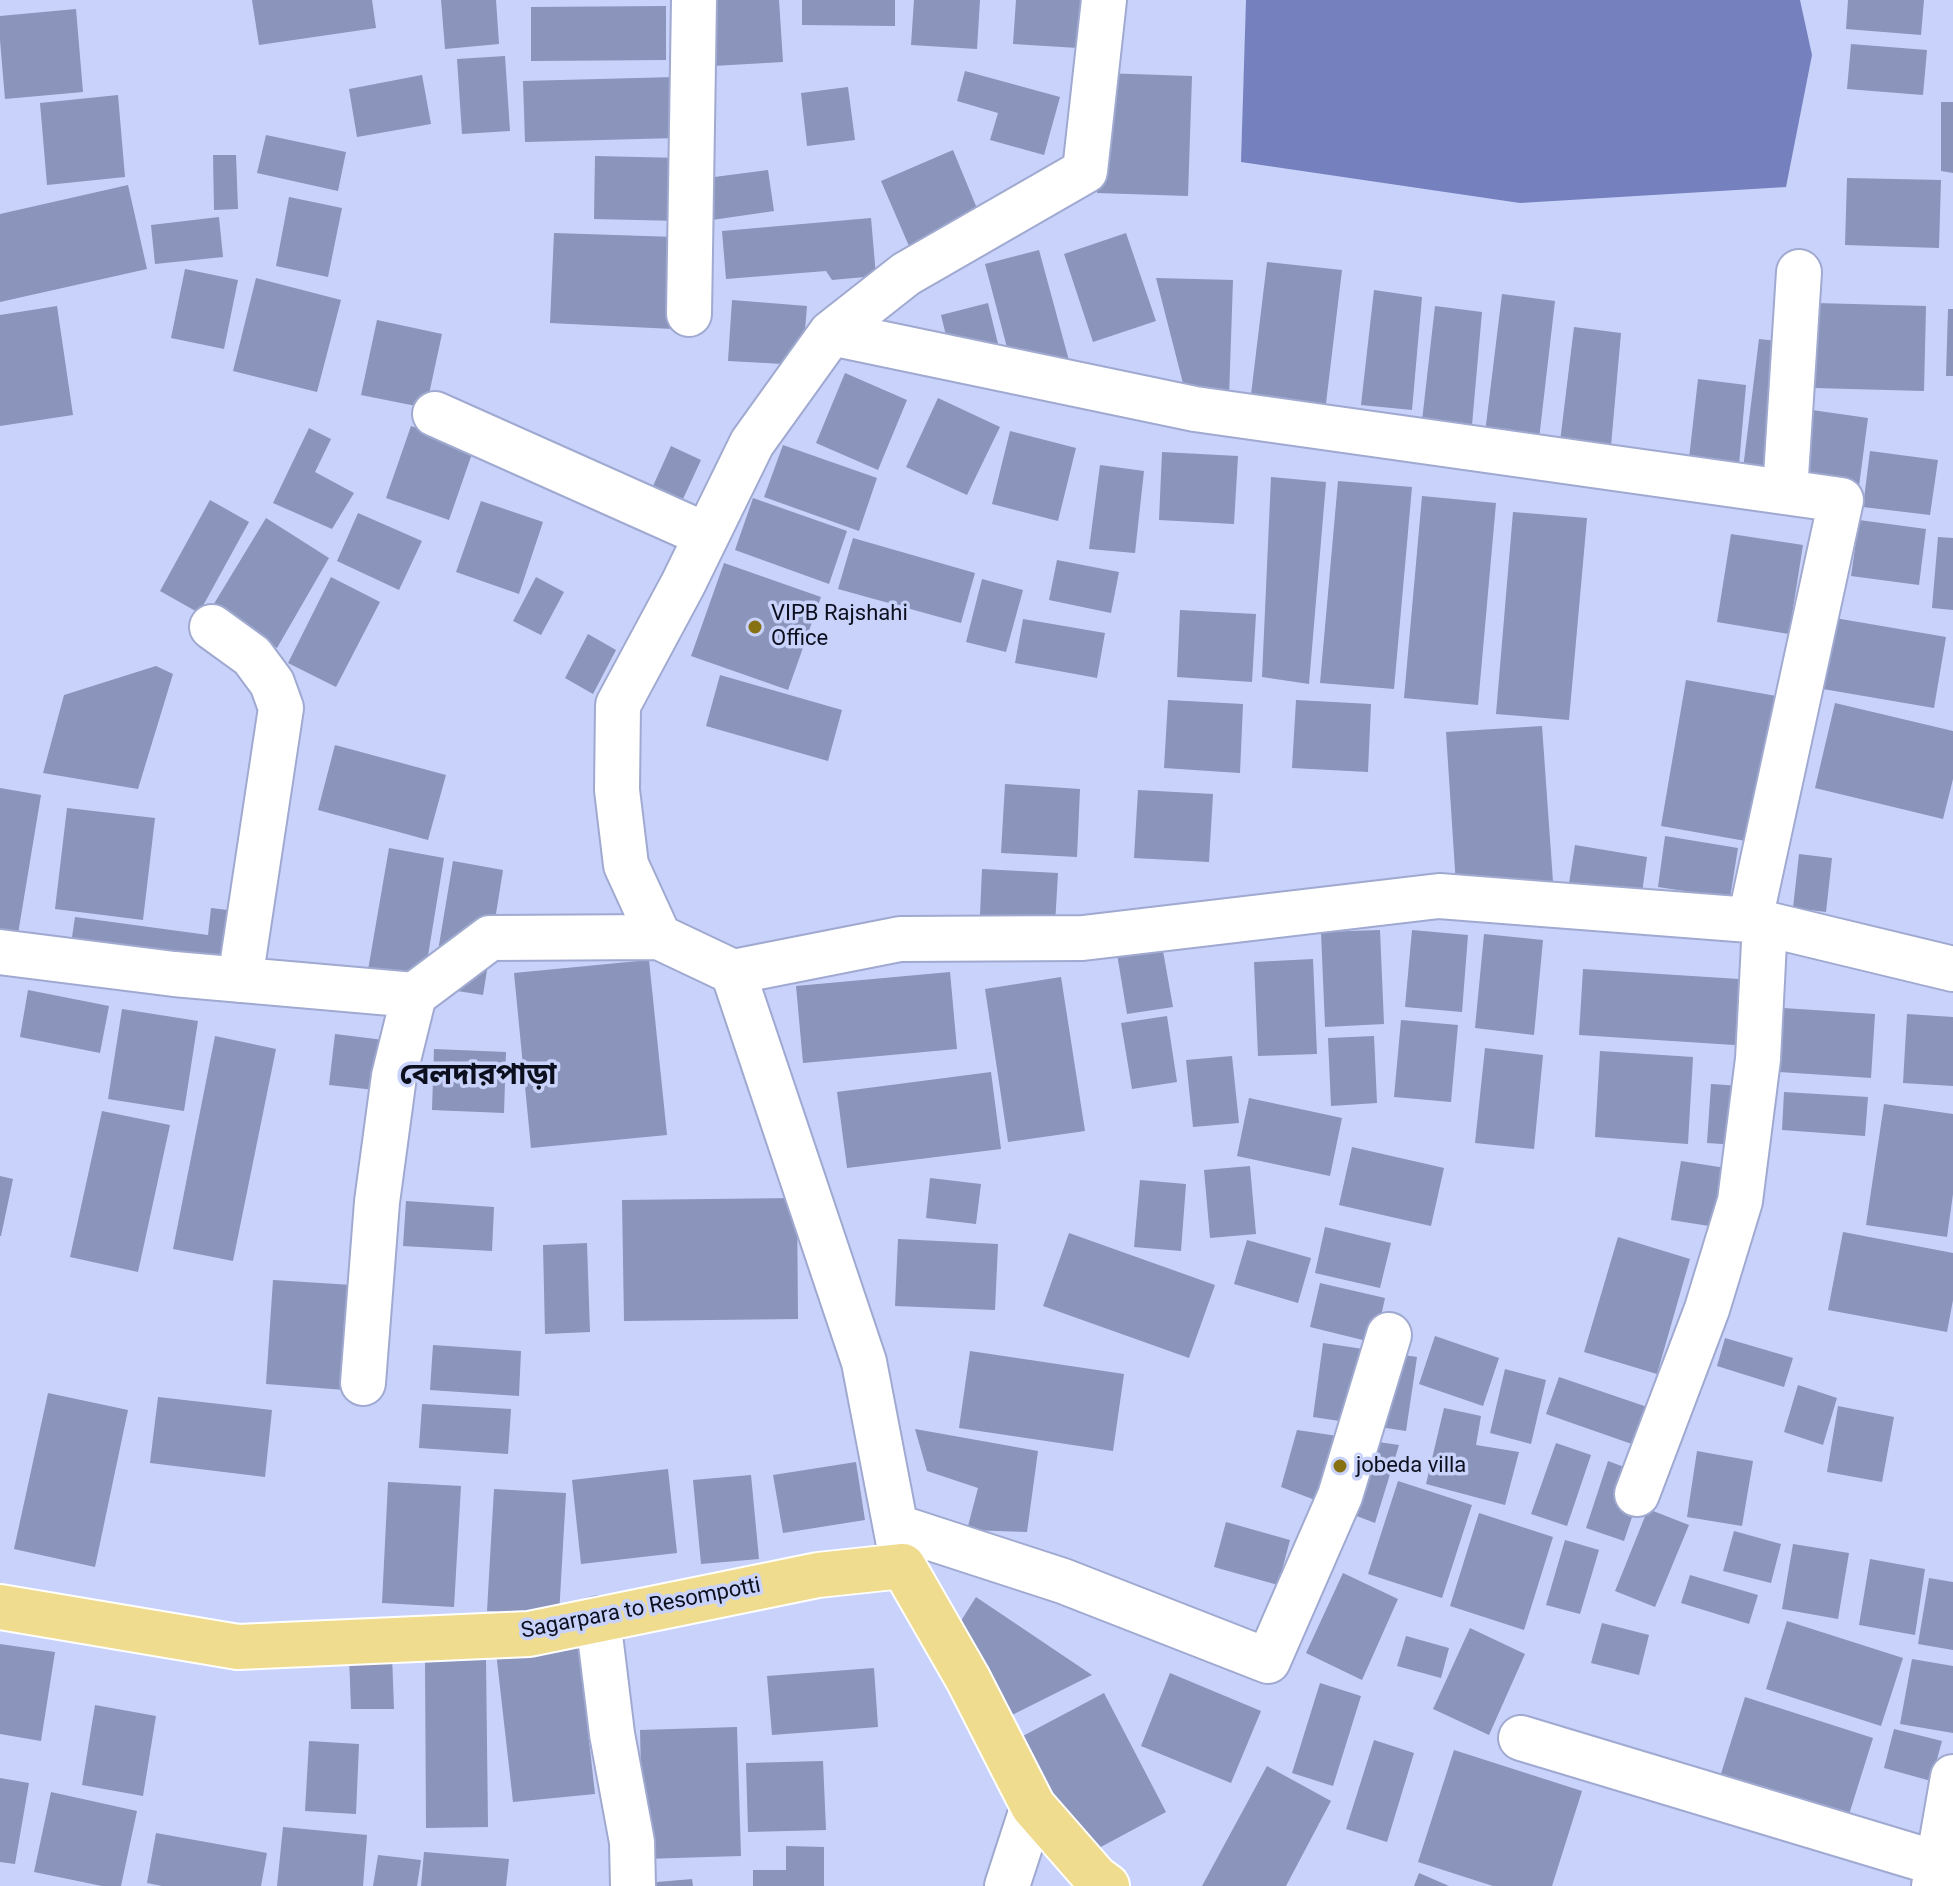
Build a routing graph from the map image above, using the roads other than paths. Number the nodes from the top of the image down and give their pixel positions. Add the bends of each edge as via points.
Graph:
1 (694, 0) edge
2 (1104, 0) edge
3 (1799, 272) dead end
4 (689, 314) dead end
5 (831, 333) junction
6 (435, 414) dead end
7 (1785, 492) junction
8 (706, 535) junction
9 (212, 627) dead end
10 (1758, 921) junction
11 (659, 937) junction
12 (0, 952) edge
13 (1953, 969) edge
14 (733, 972) junction
15 (240, 980) junction
16 (414, 995) junction
17 (1389, 1335) dead end
18 (363, 1383) dead end
19 (1637, 1494) dead end
20 (900, 1547) junction
21 (0, 1607) edge
22 (598, 1619) junction
23 (1521, 1738) dead end
24 (1953, 1777) edge
25 (1033, 1806) junction
26 (1936, 1875) edge
27 (633, 1886) edge
28 (1007, 1886) edge
29 (1107, 1886) edge

1 - 4 street
2 - 5 street via 1085,171 906,274
3 - 7 street
5 - 7 street via 1195,409
5 - 8 street via 752,443
6 - 8 street
7 - 10 street via 1841,500
8 - 11 street via 618,705 617,790 626,865
9 - 15 street via 252,656 272,683 281,708
10 - 13 street
10 - 14 street via 1439,896 1083,938 900,939
10 - 19 street via 1758,1059 1740,1201 1707,1309
11 - 14 street
11 - 16 street via 490,938
12 - 15 street
14 - 20 street via 864,1362
15 - 16 street
16 - 18 street via 394,1076 379,1186
17 - 20 street via 1340,1496 1268,1661 1063,1581
20 - 22 main road, Sagarpara to Resompotti via 818,1575
20 - 25 main road
21 - 22 main road, Sagarpara to Resompotti via 238,1647 529,1634
22 - 27 street via 632,1842
23 - 26 street
24 - 26 street
25 - 28 street
25 - 29 main road

